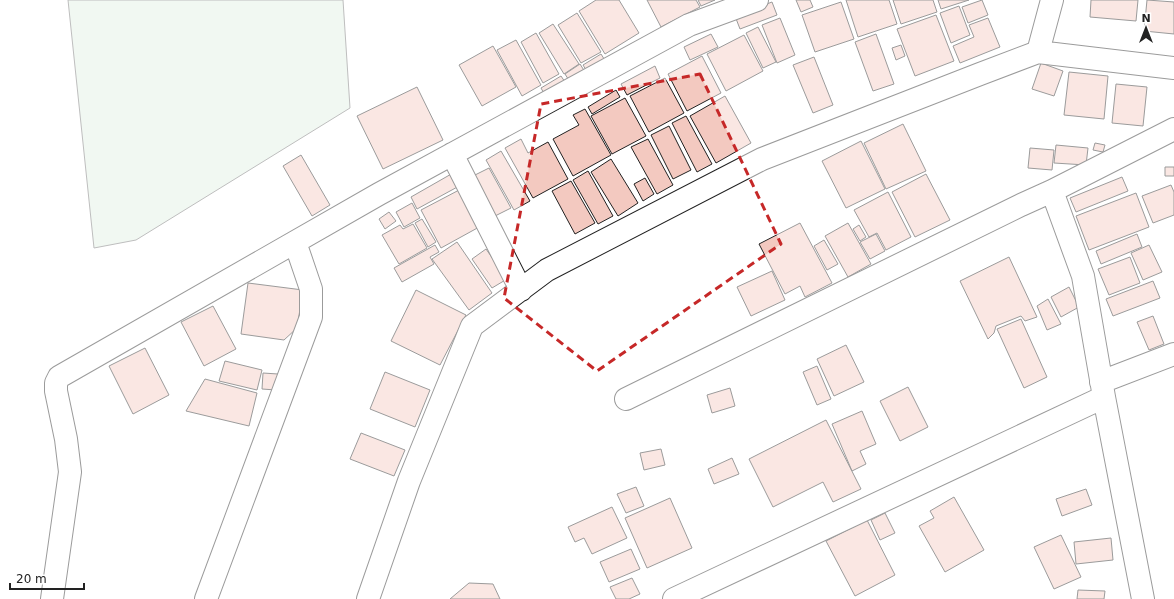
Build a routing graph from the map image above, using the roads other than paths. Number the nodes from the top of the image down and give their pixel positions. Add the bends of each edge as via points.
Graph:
1 (757, 0) edge
2 (1052, 0) edge
3 (1038, 52) junction
4 (1174, 68) edge
5 (1174, 129) edge
6 (452, 154) junction
7 (1052, 191) junction
8 (295, 242) junction
9 (521, 290) junction
10 (1174, 354) edge
11 (1102, 389) junction
12 (626, 399) dead end
13 (52, 599) edge
14 (206, 599) edge
15 (368, 599) edge
16 (674, 599) edge
17 (1143, 599) edge

1 - 6 street via 689,25
2 - 3 street
3 - 4 street
3 - 9 street via 762,159 547,270
5 - 7 street
6 - 8 street
6 - 9 street
7 - 11 street via 1083,276
7 - 12 street
8 - 13 street via 59,377 56,390 70,472
8 - 14 street via 311,289 311,317
9 - 15 street via 472,326 410,481
10 - 11 street
11 - 16 street
11 - 17 street

